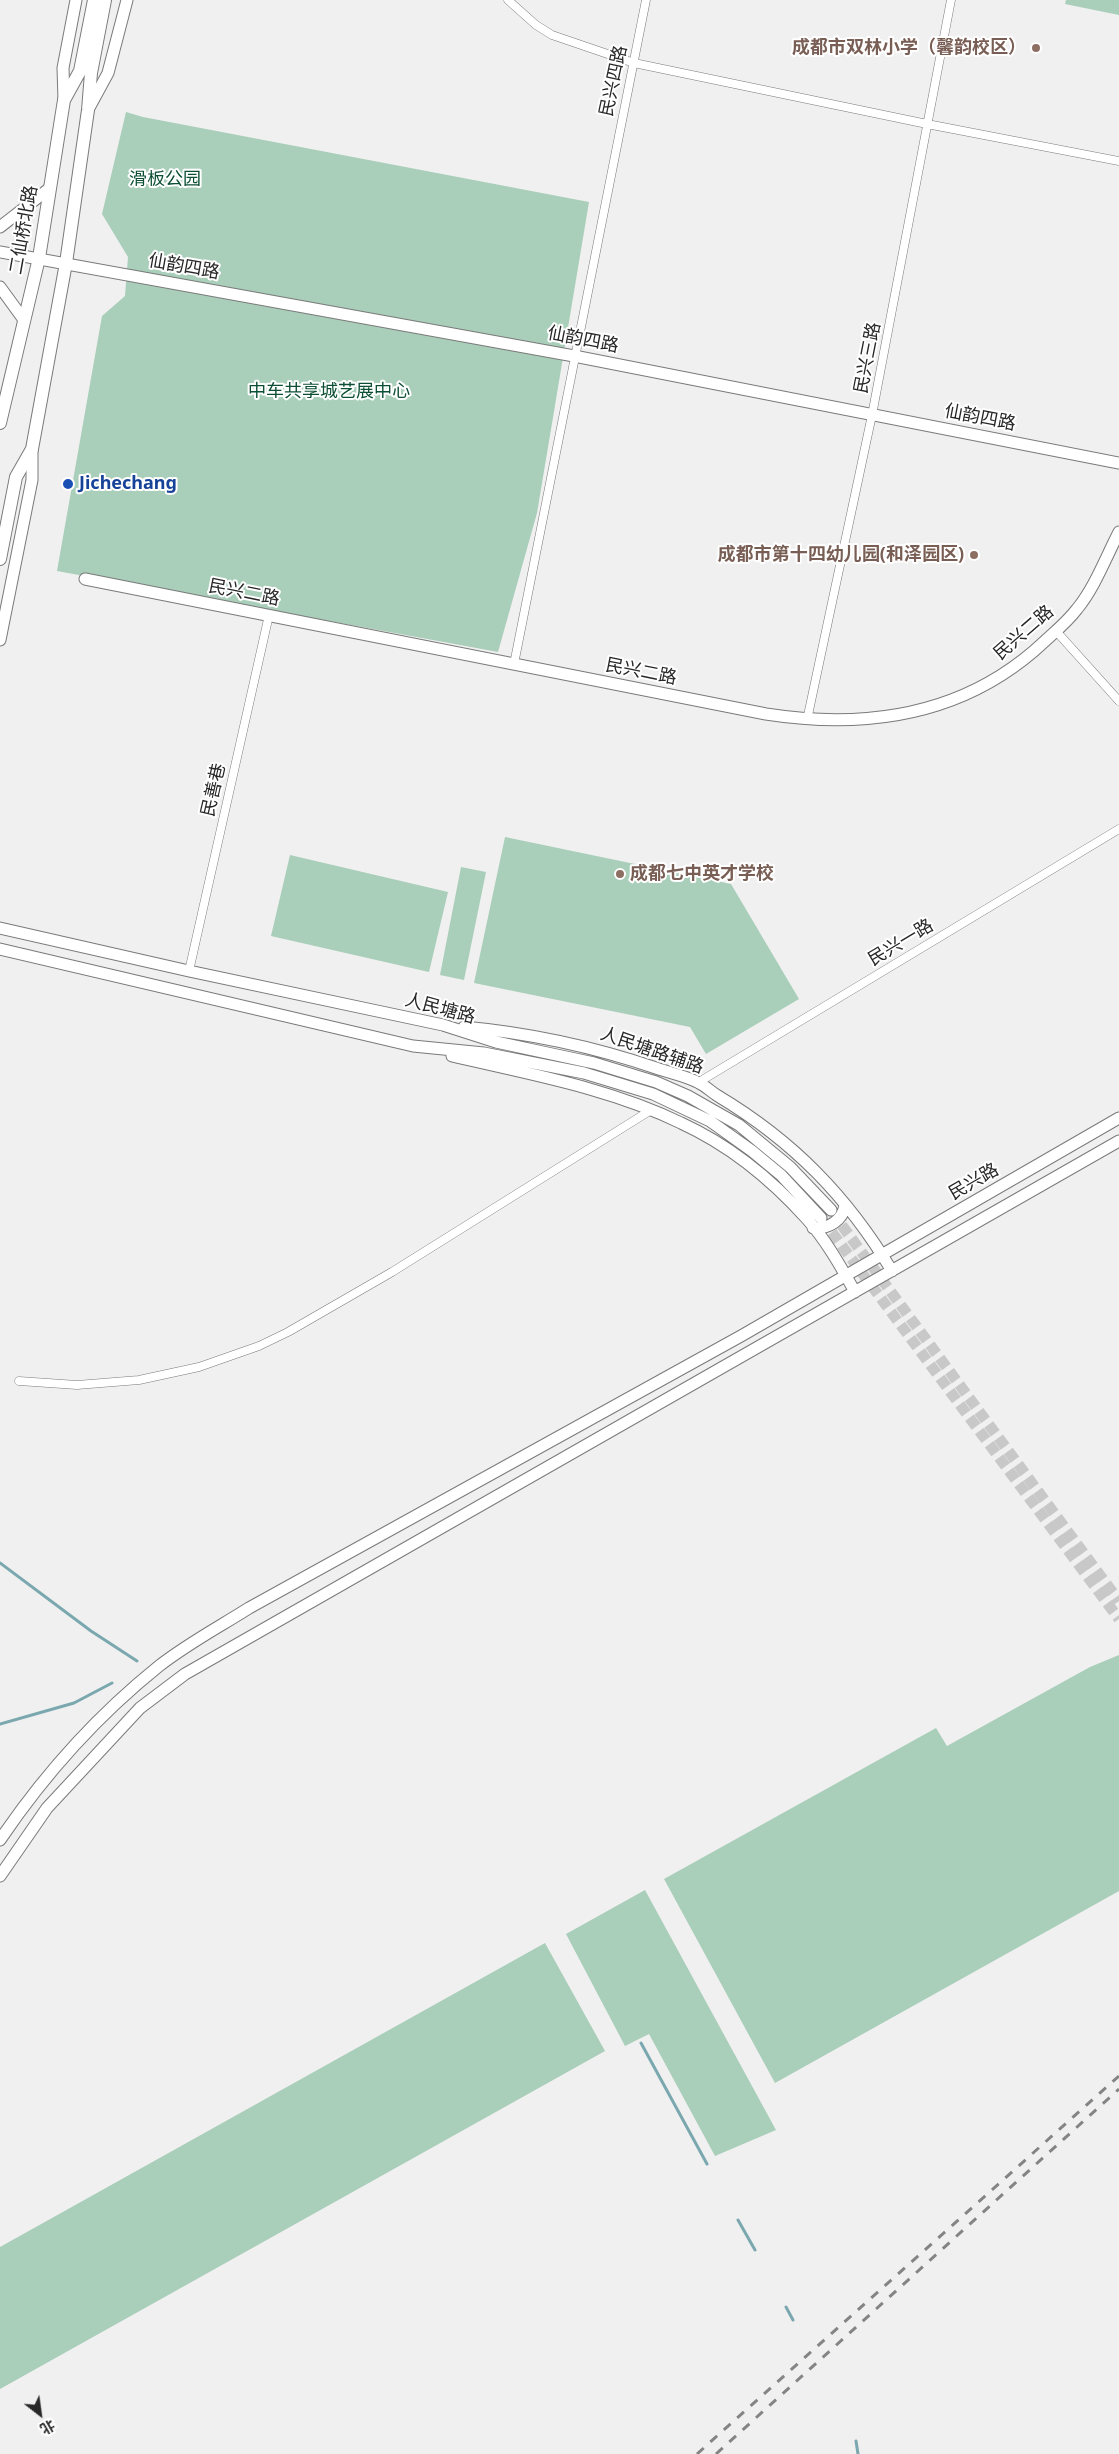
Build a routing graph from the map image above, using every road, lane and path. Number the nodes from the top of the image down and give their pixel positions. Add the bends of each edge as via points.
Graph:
1 (76, 0) edge
2 (94, 0) edge
3 (105, 0) edge
4 (127, 0) edge
5 (508, 0) edge
6 (646, 0) edge
7 (951, 0) edge
8 (634, 63) junction
9 (64, 100) junction
10 (88, 110) junction
11 (927, 124) junction
12 (1119, 161) edge
13 (50, 188) junction
14 (0, 226) edge
15 (0, 252) edge
16 (39, 258) junction
17 (66, 263) junction
18 (0, 287) edge
19 (24, 320) junction
20 (574, 356) junction
21 (872, 415) junction
22 (0, 423) edge
23 (32, 449) junction
24 (1119, 463) edge
25 (1119, 532) edge
26 (0, 559) edge
27 (85, 579) dead end
28 (268, 615) junction
29 (1056, 631) junction
30 (0, 640) edge
31 (514, 664) junction
32 (1119, 701) edge
33 (807, 720) junction
34 (1119, 829) edge
35 (0, 928) edge
36 (0, 949) edge
37 (189, 971) junction
38 (443, 1025) junction
39 (413, 1046) junction
40 (699, 1082) junction
41 (651, 1110) junction
42 (1119, 1118) edge
43 (1119, 1141) edge
44 (845, 1205) junction
45 (831, 1210) tunnel mouth
46 (821, 1218) tunnel mouth
47 (813, 1228) junction
48 (882, 1255) junction
49 (892, 1272) junction
50 (846, 1276) junction
51 (855, 1292) junction
52 (19, 1381) dead end
53 (0, 1840) edge
54 (0, 1876) edge

1 - 9 street, 二仙桥北路 via 63,68
2 - 9 main road, 二仙桥北路 via 80,71
3 - 10 main road via 91,73
4 - 10 street via 108,74
5 - 8 street via 552,35
6 - 8 street, 民兴四路
7 - 11 street, 民兴三路
8 - 11 street
8 - 20 street, 民兴四路
9 - 13 main road, 二仙桥北路
10 - 17 main road
11 - 12 street
11 - 21 street, 民兴三路
13 - 14 street
13 - 16 main road, 二仙桥北路
15 - 16 street, 仙韵四路
16 - 17 street, 仙韵四路
16 - 19 main road, 二仙桥北路
17 - 20 street, 仙韵四路
17 - 23 main road
18 - 19 street
19 - 22 main road, 二仙桥北路
20 - 21 street, 仙韵四路
20 - 31 street, 民兴四路
21 - 24 street, 仙韵四路
21 - 33 street, 民兴三路
23 - 26 main road via 16,477
23 - 30 street via 32,480
25 - 29 street, 民兴二路 via 1078,609
27 - 28 street, 民兴二路
28 - 31 street, 民兴二路
28 - 37 street, 民善巷
29 - 32 street
29 - 33 street, 民兴二路 via 1023,662 947,703 909,714 865,720
31 - 33 street, 民兴二路
34 - 40 street, 民兴一路
35 - 37 street, 人民塘路
36 - 39 street, 人民塘路
37 - 38 street, 人民塘路
38 - 40 street, 人民塘路辅路 via 498,1030 603,1050
38 - 45 street, 人民塘路 via 496,1042 594,1063 656,1082 688,1096 720,1113 758,1140
39 - 41 street via 598,1091
39 - 46 street, 人民塘路 via 484,1053 584,1073 668,1100 710,1121 752,1151 781,1175
40 - 44 street, 人民塘路辅路 via 801,1155
41 - 47 street via 682,1123 740,1158 774,1186
41 - 52 street via 392,1272 259,1346 200,1367 139,1380 77,1385
42 - 48 street, 民兴路
43 - 49 street, 民兴路
44 - 47 street via 836,1222
44 - 48 street, 人民塘路辅路
47 - 50 street
48 - 49 street, 人民塘路辅路
48 - 50 street, 民兴路
49 - 51 street, 民兴路
50 - 51 street
50 - 53 street, 民兴路 via 196,1641 159,1666 114,1705 34,1791
51 - 54 street, 民兴路 via 185,1674 140,1708 53,1801

